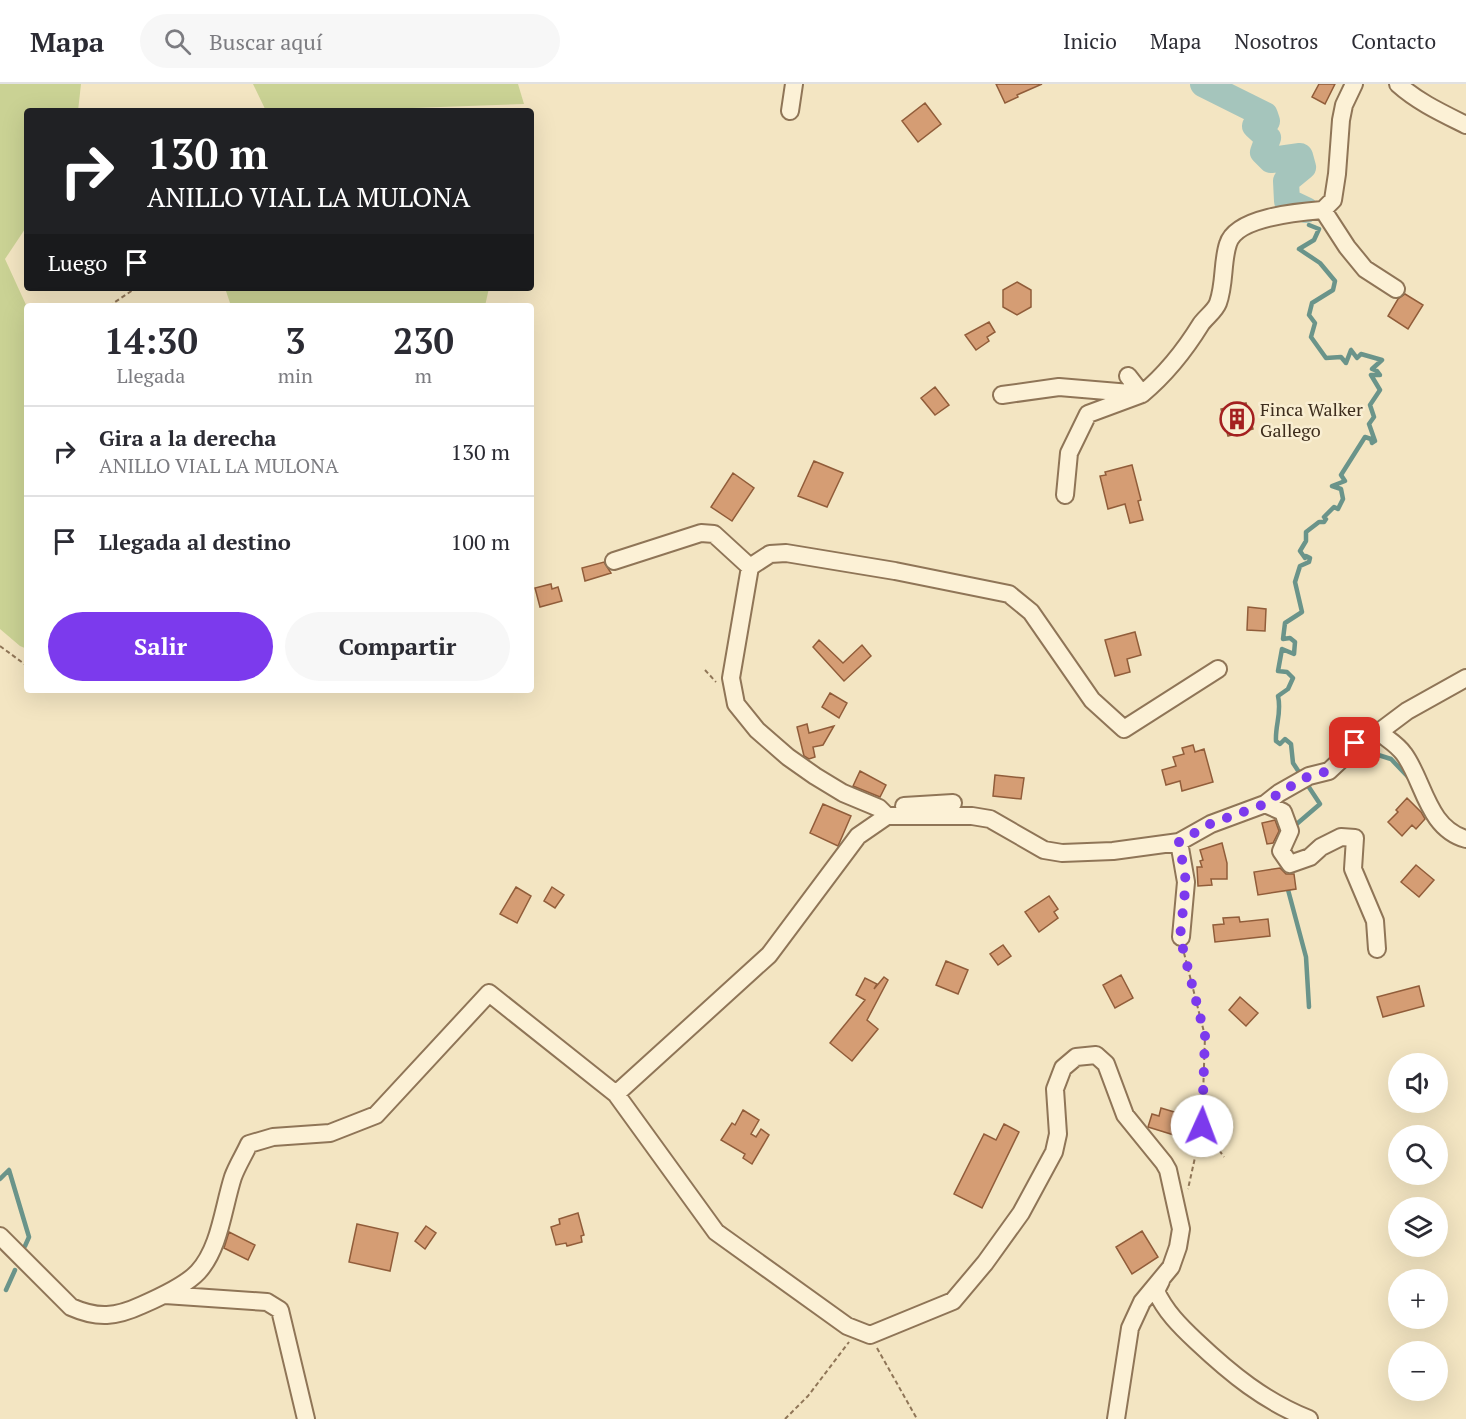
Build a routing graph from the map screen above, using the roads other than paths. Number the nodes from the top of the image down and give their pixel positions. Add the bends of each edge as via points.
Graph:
1 (794, 84) edge
2 (1354, 84) edge
3 (1398, 84) edge
4 (790, 111) dead end
5 (1466, 125) edge
6 (1323, 210) junction
7 (1396, 289) dead end
8 (1128, 376) dead end
9 (1142, 394) junction
10 (1002, 395) dead end
11 (1065, 495) dead end
12 (614, 561) dead end
13 (750, 567) junction
14 (1218, 669) dead end
15 (1466, 678) edge
16 (1378, 732) junction
17 (953, 803) dead end
18 (1265, 804) junction
19 (883, 812) junction
20 (1466, 839) edge
21 (1179, 842) junction
22 (1180, 937) road end
23 (1377, 949) dead end
24 (616, 1094) junction
25 (0, 1236) edge
26 (1163, 1278) junction
27 (165, 1295) junction
28 (306, 1419) edge
29 (1116, 1419) edge
30 (1309, 1419) edge

1 - 4 street
2 - 6 street via 1341,120 1333,200
3 - 5 street
6 - 7 street via 1365,269
6 - 9 street via 1292,212 1241,227 1234,233 1228,243 1218,304 1160,379
8 - 9 street
9 - 10 street via 1059,387
9 - 11 street via 1088,414 1069,453
12 - 13 street via 701,532 714,534
13 - 14 street via 770,554 786,553 1009,594 1031,612 1092,700 1124,729
13 - 19 street via 731,678 736,704 757,730 788,757 843,793
15 - 16 street
16 - 18 street via 1351,749 1329,771 1309,776
16 - 20 street via 1403,752 1429,807 1450,830
17 - 19 street
18 - 21 street via 1210,824
18 - 23 street via 1283,812 1290,831 1281,851 1290,864 1310,857 1341,837 1355,838 1353,869 1375,921
19 - 21 street via 990,819 1044,849 1062,853
19 - 24 street via 858,836 769,955
21 - 22 street via 1186,882
24 - 26 street via 716,1232 847,1326 864,1333 953,1300 985,1263 1021,1213 1054,1152 1058,1134 1055,1089 1063,1068 1082,1055 1096,1055 1106,1064 1125,1115 1168,1170 1181,1229 1171,1267
24 - 27 street via 489,993 376,1115 330,1133 273,1137 249,1144 234,1175 214,1246 198,1273
25 - 27 street via 71,1307 86,1314 104,1317
26 - 29 street via 1142,1302 1130,1328
26 - 30 street via 1156,1291 1175,1322 1228,1372 1286,1410
27 - 28 street via 267,1302 280,1310

